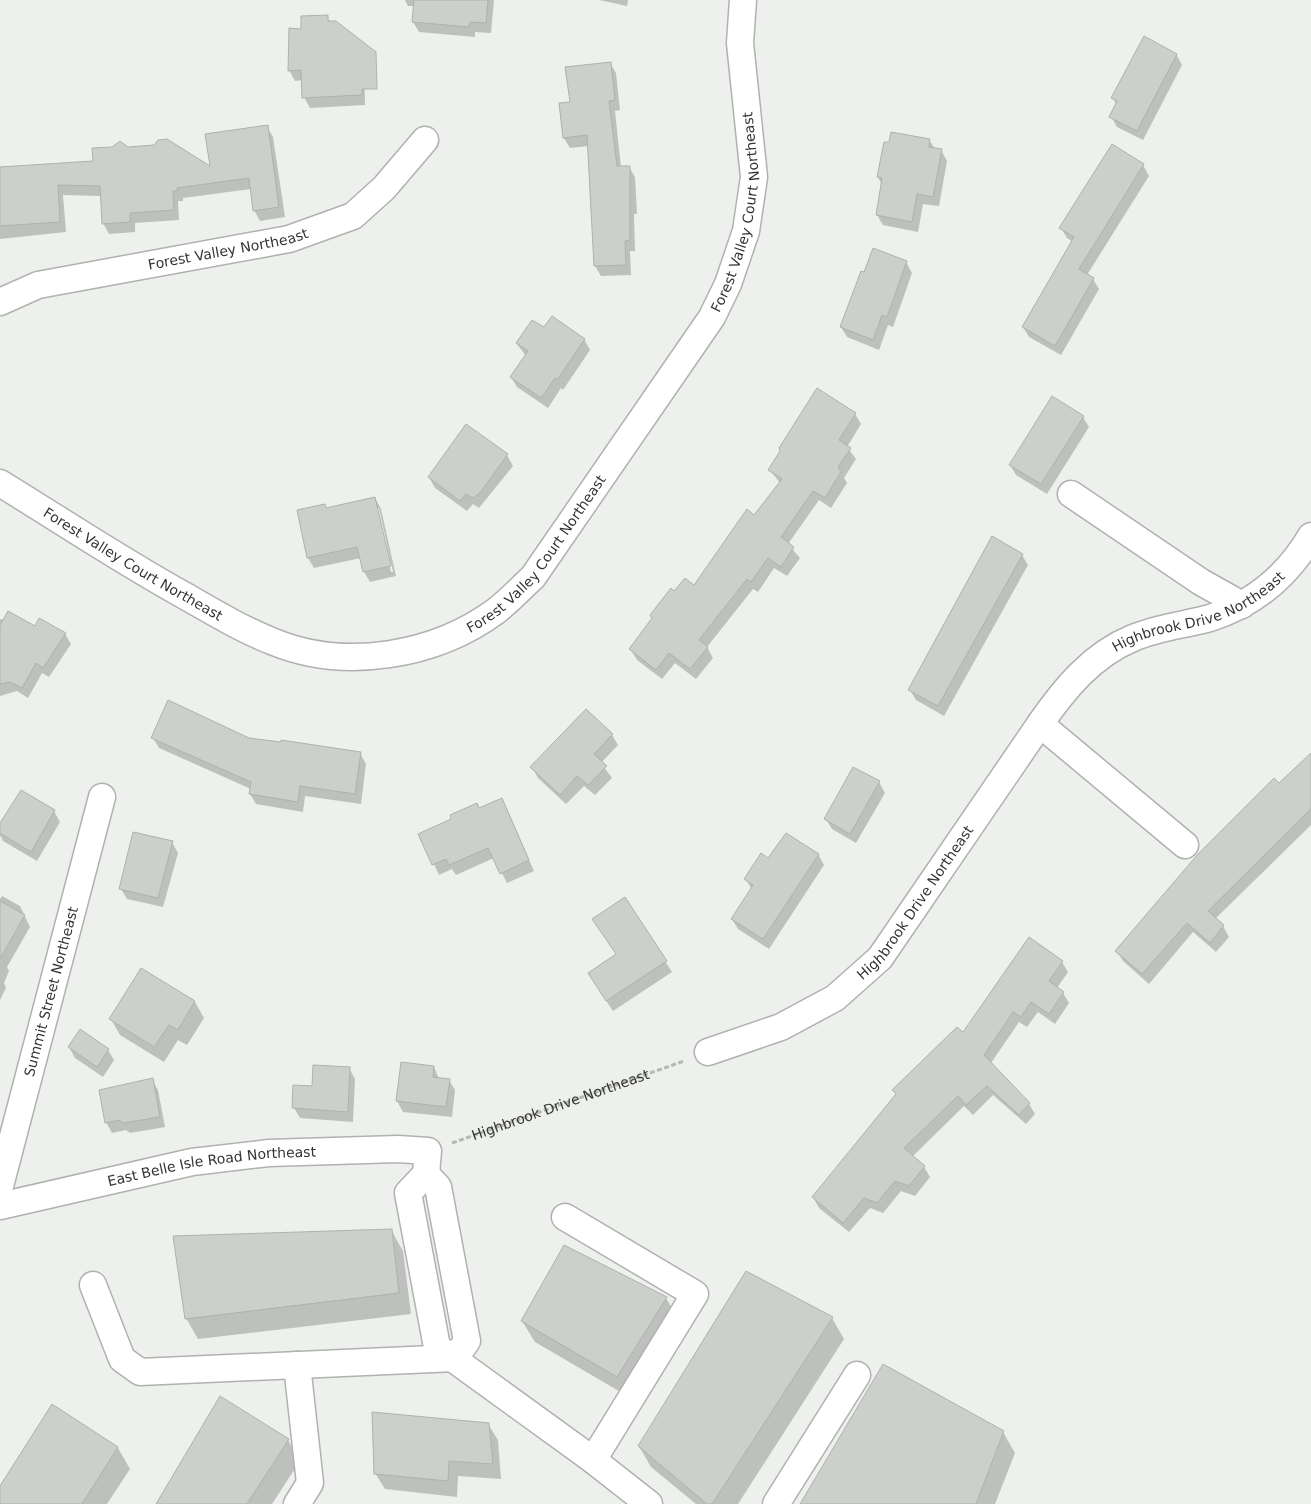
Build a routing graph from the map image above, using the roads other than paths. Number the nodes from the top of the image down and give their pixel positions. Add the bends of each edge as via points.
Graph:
1 (743, 0) edge
2 (425, 140) dead end
3 (0, 302) edge
4 (0, 482) edge
5 (1070, 494) dead end
6 (1311, 536) edge
7 (1242, 605) junction
8 (1040, 724) junction
9 (102, 797) dead end
10 (1185, 845) dead end
11 (708, 1052) road end
12 (0, 1186) edge
13 (0, 1206) edge
14 (565, 1217) dead end
15 (93, 1284) dead end
16 (455, 1358) junction
17 (297, 1365) junction
18 (857, 1375) dead end
19 (594, 1460) junction
20 (297, 1504) edge
21 (649, 1504) edge
22 (776, 1504) edge

1 - 4 street, Forest Valley Court Northeast via 740,43 754,177 746,231 728,284 712,317 533,577 496,611 454,635 408,651 360,657 319,654 275,643 166,586
2 - 3 street, Forest Valley Northeast via 384,188 353,216 288,239 38,285
5 - 7 street via 1200,582
6 - 7 street, Highbrook Drive Northeast via 1299,556 1273,583
7 - 8 street, Highbrook Drive Northeast via 1210,618 1163,627 1106,652 1078,675
8 - 10 street
8 - 11 street, Highbrook Drive Northeast via 880,958 835,998 781,1027
9 - 12 street, Summit Street Northeast
13 - 16 street, East Belle Isle Road Northeast via 192,1162 269,1153 398,1149 427,1163 438,1186 467,1341
14 - 19 street via 695,1294
15 - 17 street via 122,1359 140,1372
16 - 17 street
16 - 19 street
17 - 20 street via 310,1483
18 - 22 street
19 - 21 street

